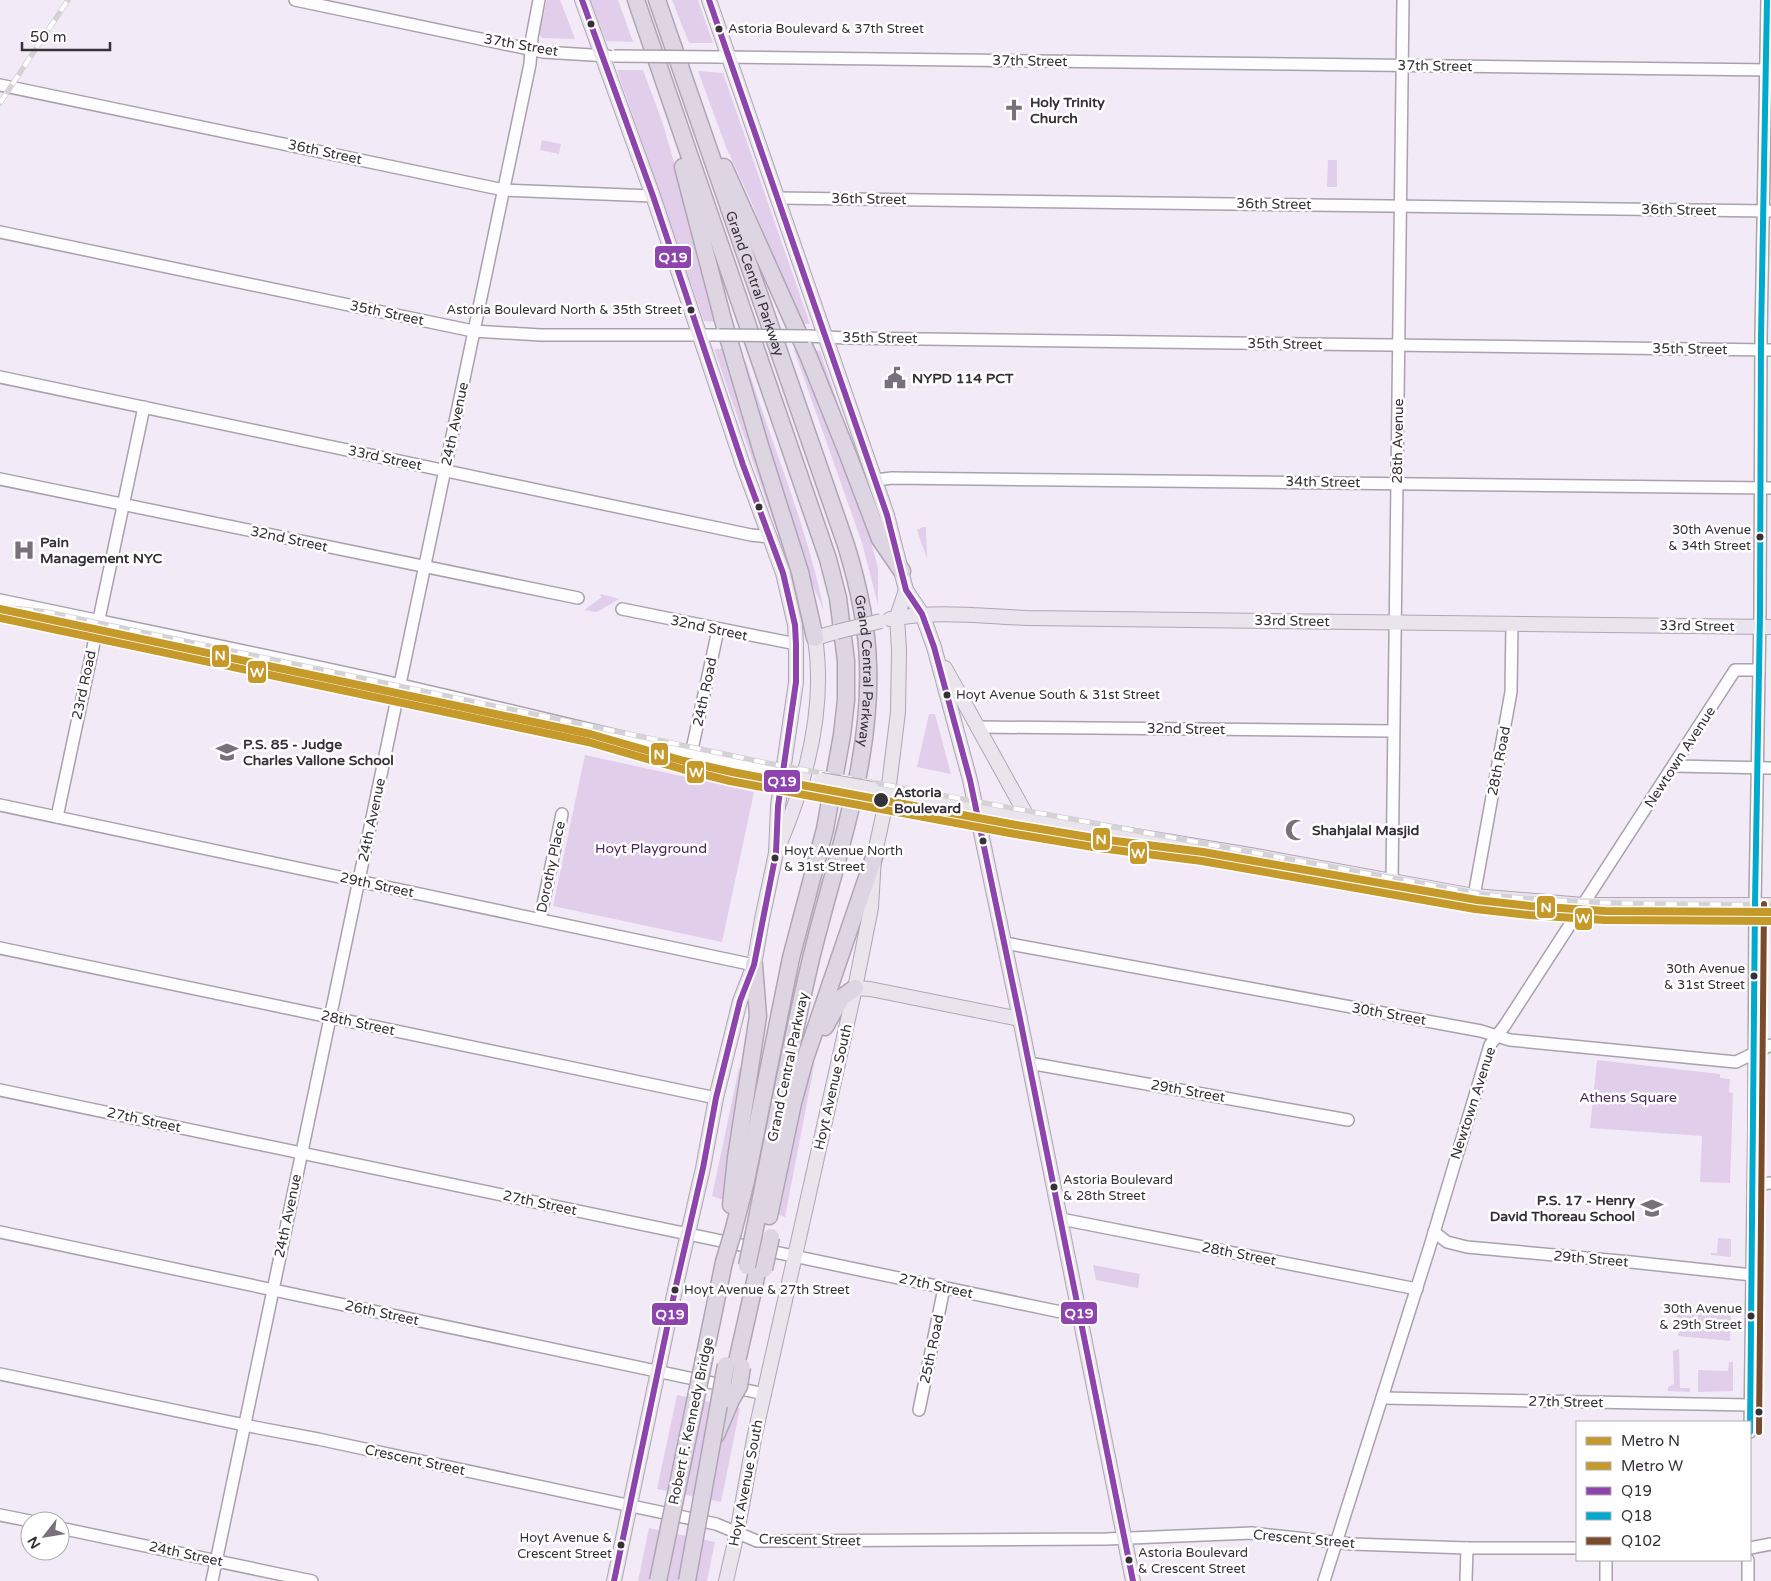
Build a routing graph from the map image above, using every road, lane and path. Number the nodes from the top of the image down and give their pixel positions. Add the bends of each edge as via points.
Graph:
1 (295, 0) edge
2 (539, 0) edge
3 (582, 0) edge
4 (636, 0) edge
5 (657, 0) edge
6 (709, 0) edge
7 (1403, 0) edge
8 (1767, 0) edge
9 (532, 50) junction
10 (608, 56) junction
11 (724, 57) junction
12 (1402, 66) junction
13 (1769, 70) edge
14 (663, 80) junction
15 (0, 84) edge
16 (689, 93) junction
17 (504, 190) junction
18 (653, 196) junction
19 (777, 198) junction
20 (1400, 206) junction
21 (1767, 212) edge
22 (0, 232) edge
23 (474, 331) junction
24 (699, 335) junction
25 (825, 337) junction
26 (1399, 345) junction
27 (1766, 350) edge
28 (0, 377) edge
29 (144, 407) junction
30 (445, 470) junction
31 (0, 479) edge
32 (875, 480) junction
33 (1397, 483) junction
34 (1766, 488) edge
35 (123, 504) junction
36 (770, 537) junction
37 (425, 567) junction
38 (902, 571) junction
39 (906, 590) junction
40 (578, 598) dead end
41 (0, 600) edge
42 (622, 609) dead end
43 (922, 614) junction
44 (897, 617) junction
45 (98, 621) junction
46 (1395, 622) junction
47 (1512, 624) junction
48 (1765, 627) edge
49 (718, 630) junction
50 (815, 638) junction
51 (796, 644) junction
52 (934, 648) junction
53 (1759, 670) junction
54 (400, 685) junction
55 (978, 727) junction
56 (1393, 731) junction
57 (691, 754) junction
58 (1674, 766) junction
59 (1758, 768) junction
60 (1771, 768) edge
61 (784, 773) junction
62 (804, 776) junction
63 (888, 792) junction
64 (0, 805) edge
65 (976, 809) junction
66 (562, 814) dead end
67 (57, 817) junction
68 (1028, 818) junction
69 (776, 853) junction
70 (874, 856) junction
71 (359, 881) junction
72 (1392, 881) junction
73 (1474, 896) junction
74 (1755, 904) junction
75 (1582, 905) junction
76 (1771, 905) edge
77 (540, 919) junction
78 (1005, 943) junction
79 (0, 948) edge
80 (754, 964) junction
81 (855, 988) junction
82 (330, 1017) junction
83 (1020, 1019) junction
84 (1497, 1035) junction
85 (1771, 1045) edge
86 (1754, 1053) junction
87 (1029, 1063) junction
88 (0, 1090) edge
89 (716, 1098) junction
90 (1348, 1120) dead end
91 (302, 1152) junction
92 (1771, 1183) edge
93 (1753, 1185) junction
94 (1061, 1218) junction
95 (0, 1232) edge
96 (730, 1232) junction
97 (1434, 1232) junction
98 (687, 1234) junction
99 (763, 1235) junction
100 (795, 1257) junction
101 (724, 1262) joint
102 (1752, 1275) junction
103 (944, 1288) junction
104 (1417, 1289) junction
105 (273, 1290) junction
106 (1080, 1316) junction
107 (735, 1366) junction
108 (658, 1370) junction
109 (0, 1374) edge
110 (765, 1394) junction
111 (1382, 1398) junction
112 (1750, 1405) junction
113 (919, 1410) dead end
114 (1750, 1421) edge
115 (244, 1425) junction
116 (711, 1449) junction
117 (629, 1506) junction
118 (0, 1515) edge
119 (20, 1520) edge
120 (70, 1530) edge
121 (737, 1533) junction
122 (1123, 1538) junction
123 (1337, 1543) junction
124 (1771, 1544) edge
125 (1467, 1548) junction
126 (1576, 1548) edge
127 (1751, 1548) edge
128 (216, 1560) junction
129 (1606, 1561) edge
130 (1748, 1561) edge
131 (212, 1581) edge
132 (312, 1581) edge
133 (614, 1581) edge
134 (658, 1581) edge
135 (687, 1581) edge
136 (726, 1581) edge
137 (1133, 1581) edge
138 (1324, 1581) edge
139 (1466, 1581) edge
140 (1606, 1581) edge
141 (1748, 1581) edge

1 - 9 street, 37th Street
2 - 9 street, 24th Avenue
3 - 10 main road
4 - 14 highway, Grand Central Parkway
5 - 16 highway, Grand Central Parkway
6 - 11 main road
7 - 12 street, 28th Avenue
8 - 13 street
9 - 10 street, 37th Street
9 - 17 street, 24th Avenue
10 - 11 street, 37th Street, bridge
10 - 18 main road
11 - 12 street, 37th Street
11 - 19 main road
12 - 13 street, 37th Street
12 - 20 street, 28th Avenue
13 - 21 street
14 - 50 highway via 721,312 800,572
14 - 96 highway, Grand Central Parkway via 828,560 838,598 846,661 845,717 829,809 791,958 746,1181
15 - 17 street, 36th Street
16 - 38 highway via 794,321 880,539
16 - 99 highway, Grand Central Parkway via 846,545 864,616 869,665 865,731 848,821 808,971
17 - 18 street, 36th Street
17 - 23 street, 24th Avenue
18 - 24 main road
19 - 20 street, 36th Street
19 - 25 main road
20 - 21 street, 36th Street
20 - 26 street, 28th Avenue
21 - 27 street
22 - 23 street, 35th Street
23 - 24 street, 35th Street via 541,335
23 - 30 street, 24th Avenue
24 - 25 street, 35th Street, bridge
24 - 36 main road
25 - 26 street, 35th Street
25 - 32 main road
26 - 27 street, 35th Street
26 - 33 street, 28th Avenue
27 - 34 street
28 - 29 street, 33rd Street
29 - 30 street, 33rd Street
29 - 35 street, 23rd Road
30 - 36 street, 33rd Street
30 - 37 street, 24th Avenue
31 - 35 street, 32nd Street
32 - 33 street, 34th Street
32 - 38 main road
33 - 34 street, 34th Street
33 - 46 street, 28th Avenue
34 - 48 street
35 - 37 street, 32nd Street
35 - 45 street, 23rd Road
36 - 51 main road via 783,573
37 - 40 street, 32nd Street
37 - 54 street, 24th Avenue
38 - 39 main road
39 - 43 main road
39 - 44 main road, Hoyt Avenue South
41 - 45 street
42 - 49 street, 32nd Street
43 - 44 main road, 33rd Street
43 - 46 main road, 33rd Street
43 - 52 main road
44 - 50 main road, 33rd Street, bridge
44 - 63 main road, Hoyt Avenue South via 899,701
45 - 54 street
45 - 67 street, 23rd Road
46 - 47 main road, 33rd Street
46 - 56 street, 28th Avenue
47 - 48 main road, 33rd Street
47 - 73 street, 28th Road via 1512,692
48 - 53 street
49 - 51 street, 32nd Street
49 - 57 street, 24th Road
50 - 62 main road via 818,695 813,740
51 - 61 main road via 794,700
52 - 55 main road
52 - 65 main road
53 - 58 street, Newtown Avenue via 1735,670
53 - 59 street
54 - 57 street
54 - 71 street, 24th Avenue
55 - 56 street, 32nd Street
55 - 68 main road
56 - 72 street, 28th Avenue
57 - 61 street
58 - 59 street
58 - 75 street, Newtown Avenue
59 - 60 street
59 - 74 street
61 - 62 main road
61 - 69 main road via 778,806
62 - 63 main road, bridge
62 - 69 main road via 795,809
63 - 65 main road
63 - 70 main road, Hoyt Avenue South
64 - 67 street, 29th Street
65 - 68 main road
65 - 78 main road
66 - 77 street, Dorothy Place
67 - 71 street, 29th Street
68 - 72 main road
69 - 80 main road
70 - 81 main road, Hoyt Avenue South via 871,908
70 - 99 highway via 798,1082
71 - 77 street, 29th Street
71 - 82 street, 24th Avenue
72 - 73 main road
73 - 75 main road
74 - 75 main road
74 - 76 main road
74 - 86 street
75 - 84 street, Newtown Avenue
77 - 80 street, 29th Street
78 - 83 main road
78 - 84 street, 30th Street
79 - 82 street, 28th Street
80 - 89 main road via 740,1001
80 - 96 highway via 758,1016 736,1158
81 - 83 main road
81 - 99 highway via 836,1005 819,1039
81 - 100 main road, Hoyt Avenue South
82 - 89 street, 28th Street
82 - 91 street, 24th Avenue
83 - 87 main road
84 - 86 street, 30th Street via 1510,1040 1736,1062
84 - 97 street, Newtown Avenue via 1490,1045
85 - 86 street, 30th Street
86 - 93 street
87 - 90 street, 29th Street
87 - 94 main road
88 - 91 street, 27th Street
89 - 98 main road
91 - 98 street, 27th Street
91 - 105 street, 24th Avenue
92 - 93 street
93 - 102 street
94 - 104 street, 28th Street
94 - 106 main road
95 - 105 street, 26th Street
96 - 101 highway, Grand Central Parkway, bridge
97 - 102 street, 29th Street via 1447,1242 1467,1248
97 - 104 street, Newtown Avenue
98 - 100 street, 27th Street
98 - 108 main road
99 - 107 highway, Grand Central Parkway, bridge
100 - 103 street, 27th Street
100 - 110 main road, Hoyt Avenue South
101 - 134 highway, Robert F. Kennedy Bridge, bridge
102 - 112 street
103 - 106 street, 27th Street
103 - 113 street, 25th Road
104 - 111 street, Newtown Avenue
105 - 108 street, 26th Street
105 - 115 street, 24th Avenue
106 - 122 main road
107 - 116 highway, Grand Central Parkway, bridge
107 - 116 highway, bridge via 739,1386
108 - 110 street, 26th Street
108 - 117 main road
109 - 115 street, Crescent Street
110 - 121 main road, Hoyt Avenue South
111 - 112 street, 27th Street
111 - 123 street, Newtown Avenue
112 - 114 street
115 - 117 street, Crescent Street
115 - 128 street, 24th Avenue
116 - 135 highway, Robert F. Kennedy Bridge, bridge
117 - 121 street, Crescent Street via 721,1526
117 - 133 main road
118 - 119 street
120 - 128 street, 24th Street
121 - 122 street, Crescent Street via 757,1541
121 - 136 main road, Hoyt Avenue South
122 - 123 street, Crescent Street via 1252,1533
122 - 137 main road
123 - 125 street, Crescent Street
123 - 138 street, Newtown Avenue
124 - 127 street
125 - 126 street, Crescent Street
125 - 139 street
128 - 131 street, 24th Avenue
128 - 132 street, 24th Street
129 - 140 street
130 - 141 street

